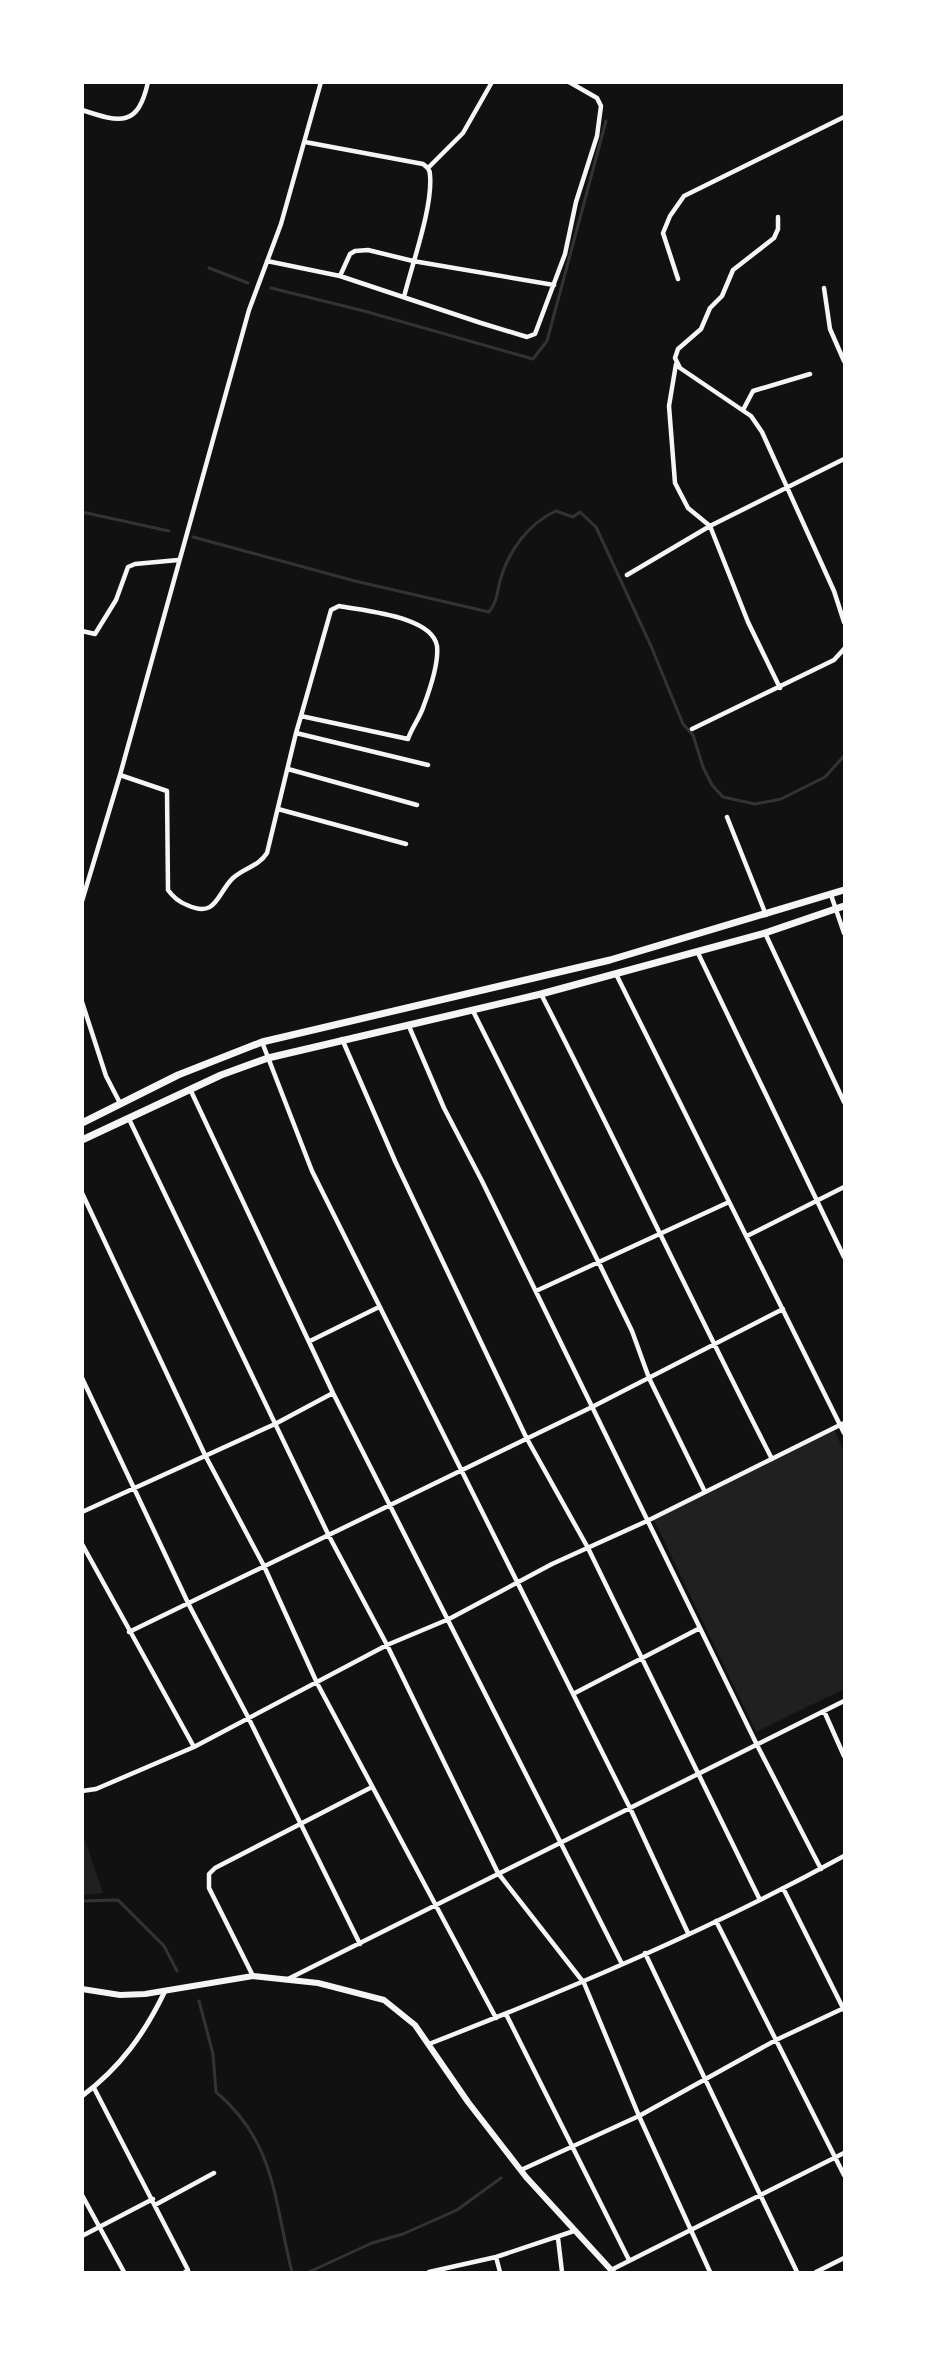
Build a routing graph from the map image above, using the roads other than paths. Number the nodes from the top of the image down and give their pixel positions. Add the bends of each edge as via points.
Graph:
1 (148, 82) edge
2 (321, 82) edge
3 (492, 82) edge
4 (569, 82) edge
5 (82, 110) edge
6 (844, 117) edge
7 (305, 142) junction
8 (428, 168) junction
9 (778, 217) dead end
10 (267, 261) junction
11 (413, 261) junction
12 (340, 276) junction
13 (678, 279) dead end
14 (554, 285) junction
15 (824, 288) dead end
16 (404, 297) junction
17 (844, 361) edge
18 (676, 364) junction
19 (810, 374) dead end
20 (743, 410) junction
21 (844, 459) edge
22 (788, 486) junction
23 (710, 526) junction
24 (178, 560) junction
25 (627, 575) dead end
26 (844, 622) edge
27 (82, 631) edge
28 (844, 651) edge
29 (780, 688) junction
30 (301, 716) junction
31 (692, 729) dead end
32 (296, 733) junction
33 (428, 765) dead end
34 (288, 769) junction
35 (120, 775) junction
36 (417, 805) dead end
37 (278, 809) junction
38 (727, 817) dead end
39 (406, 844) dead end
40 (844, 890) edge
41 (831, 895) junction
42 (82, 901) edge
43 (844, 906) edge
44 (835, 910) junction
45 (766, 915) junction
46 (765, 933) junction
47 (844, 933) edge
48 (697, 951) junction
49 (616, 974) junction
50 (541, 994) junction
51 (82, 1002) edge
52 (472, 1009) junction
53 (408, 1024) junction
54 (342, 1039) junction
55 (262, 1042) junction
56 (268, 1058) junction
57 (190, 1089) junction
58 (844, 1102) edge
59 (120, 1103) junction
60 (129, 1119) junction
61 (82, 1123) edge
62 (82, 1140) edge
63 (844, 1187) edge
64 (82, 1193) edge
65 (816, 1200) junction
66 (729, 1202) junction
67 (662, 1233) junction
68 (747, 1236) junction
69 (844, 1257) edge
70 (598, 1261) junction
71 (536, 1291) junction
72 (379, 1307) junction
73 (783, 1309) junction
74 (310, 1341) junction
75 (713, 1343) junction
76 (82, 1378) edge
77 (649, 1378) junction
78 (333, 1393) junction
79 (592, 1407) junction
80 (275, 1424) junction
81 (843, 1424) edge
82 (844, 1433) edge
83 (526, 1437) junction
84 (206, 1455) junction
85 (772, 1459) junction
86 (460, 1471) junction
87 (134, 1488) junction
88 (705, 1492) junction
89 (390, 1503) junction
90 (82, 1512) edge
91 (647, 1521) junction
92 (329, 1536) junction
93 (82, 1544) edge
94 (588, 1548) junction
95 (264, 1566) junction
96 (516, 1582) junction
97 (189, 1605) junction
98 (448, 1618) junction
99 (700, 1628) junction
100 (129, 1632) junction
101 (387, 1645) junction
102 (642, 1660) junction
103 (317, 1683) junction
104 (573, 1695) junction
105 (844, 1701) edge
106 (824, 1711) junction
107 (248, 1717) junction
108 (757, 1745) junction
109 (194, 1747) junction
110 (844, 1756) edge
111 (698, 1774) junction
112 (372, 1787) junction
113 (82, 1791) edge
114 (630, 1808) junction
115 (301, 1826) junction
116 (562, 1843) junction
117 (844, 1856) edge
118 (821, 1869) junction
119 (498, 1872) junction
120 (783, 1888) junction
121 (760, 1900) junction
122 (435, 1903) junction
123 (716, 1921) junction
124 (688, 1933) junction
125 (360, 1944) junction
126 (645, 1953) junction
127 (622, 1964) junction
128 (253, 1976) junction
129 (285, 1980) junction
130 (584, 1983) junction
131 (82, 1989) edge
132 (165, 1991) junction
133 (844, 2009) edge
134 (506, 2014) junction
135 (496, 2018) junction
136 (776, 2040) junction
137 (429, 2044) junction
138 (706, 2080) junction
139 (94, 2088) junction
140 (82, 2097) edge
141 (639, 2116) junction
142 (572, 2147) junction
143 (844, 2152) edge
144 (835, 2157) junction
145 (521, 2170) junction
146 (214, 2173) dead end
147 (844, 2175) edge
148 (761, 2193) junction
149 (82, 2195) edge
150 (154, 2202) junction
151 (99, 2227) junction
152 (689, 2230) junction
153 (574, 2231) junction
154 (82, 2236) edge
155 (558, 2238) junction
156 (496, 2257) junction
157 (844, 2258) edge
158 (629, 2260) junction
159 (612, 2271) edge
160 (124, 2272) edge
161 (187, 2272) edge
162 (429, 2272) edge
163 (438, 2272) edge
164 (500, 2272) edge
165 (562, 2272) edge
166 (710, 2272) edge
167 (797, 2272) edge
168 (816, 2272) edge

1 - 5 street via 138,112 130,118 116,119
2 - 7 street
3 - 8 street via 463,133
4 - 14 street via 597,98 601,106 597,136
6 - 13 street via 684,196 663,233
7 - 8 street
7 - 10 street
8 - 11 street via 426,209
9 - 18 street via 774,238 733,270 701,329 678,349
10 - 12 street
10 - 24 street via 249,310
11 - 12 street via 368,250 355,251 346,259
11 - 14 street
11 - 16 street
12 - 16 street
14 - 16 street via 539,329 527,337
15 - 17 street via 830,329
18 - 20 street
18 - 23 street via 669,406 675,483 688,508
19 - 20 street via 753,391
20 - 22 street via 762,432
21 - 22 street
22 - 23 street
22 - 26 street
23 - 25 street
23 - 29 street via 748,622
24 - 27 street via 128,567 116,600 95,634
24 - 35 street
28 - 29 street
29 - 31 street
30 - 30 street via 408,738 424,706 434,669 437,647 433,636 425,627 398,618 335,606
30 - 32 street
32 - 33 street
32 - 34 street
34 - 36 street
34 - 37 street
35 - 37 street via 166,791 166,883 171,896 194,908 213,905 232,878 262,862
35 - 42 street
37 - 39 street
38 - 45 street
40 - 41 main road
41 - 44 street
41 - 45 main road
43 - 44 main road
44 - 46 main road
44 - 47 street
45 - 55 main road via 544,977
46 - 48 main road
46 - 58 street
48 - 49 main road
48 - 65 street
49 - 50 main road
49 - 66 street
50 - 52 main road
50 - 67 street
51 - 59 street via 99,1057
52 - 53 main road
52 - 70 street
53 - 54 main road
53 - 71 street via 444,1108
54 - 56 main road
54 - 83 street via 395,1161
55 - 56 street
55 - 59 main road
56 - 57 main road
56 - 72 street via 312,1171
57 - 60 main road
57 - 74 street
59 - 61 main road
60 - 62 main road
60 - 80 street
63 - 65 street
64 - 84 street
65 - 68 street
65 - 69 street
66 - 67 street
66 - 68 street
67 - 70 street
67 - 75 street
68 - 73 street
70 - 71 street
70 - 77 street via 632,1331
71 - 79 street
72 - 74 street
72 - 86 street
73 - 75 street
73 - 81 street
74 - 78 street
75 - 77 street
75 - 85 street
76 - 87 street
77 - 79 street
77 - 88 street
78 - 80 street
78 - 89 street
79 - 83 street
79 - 91 street
80 - 84 street
80 - 92 street
81 - 82 street
81 - 85 street
83 - 86 street
83 - 94 street
84 - 87 street
84 - 95 street
85 - 88 street
86 - 89 street
86 - 96 street
87 - 90 street
87 - 97 street
88 - 91 street
89 - 92 street
89 - 98 street
91 - 94 street
91 - 99 street
92 - 95 street
92 - 101 street
93 - 100 street
94 - 96 street
94 - 102 street
95 - 97 street
95 - 103 street
96 - 98 street
96 - 104 street
97 - 100 street
97 - 107 street
98 - 101 street
98 - 116 street
99 - 102 street
99 - 108 street
100 - 109 street
101 - 103 street
101 - 119 street
102 - 104 street
102 - 111 street
103 - 107 street
103 - 112 street
104 - 114 street
105 - 106 street
106 - 108 street
106 - 110 street
107 - 109 street
107 - 115 street
108 - 111 street
108 - 118 street
109 - 113 street via 96,1789
111 - 114 street
111 - 121 street
112 - 115 street
112 - 122 street
114 - 116 street
114 - 124 street
115 - 125 street
115 - 128 street via 215,1868 208,1877 209,1888
116 - 119 street
116 - 127 street
117 - 118 street
118 - 120 street
119 - 122 street
119 - 130 street
120 - 121 street
120 - 133 street
121 - 123 street
122 - 125 street
122 - 135 street
123 - 124 street
123 - 136 street
124 - 126 street
125 - 129 street
126 - 127 street
126 - 138 street
127 - 130 street
128 - 129 main road
128 - 132 main road
129 - 137 main road via 318,1983 384,2000 415,2025
130 - 134 street
130 - 141 street
131 - 132 main road via 120,1995
132 - 139 street via 139,2040
133 - 136 street
134 - 135 street
134 - 142 street
135 - 137 street
136 - 138 street
136 - 144 street
137 - 145 main road
138 - 141 street
138 - 148 street
139 - 140 street
139 - 150 street
141 - 142 street
141 - 152 street
142 - 145 street
142 - 158 street
143 - 144 street
144 - 147 street
144 - 148 street
145 - 153 main road
146 - 150 street
148 - 152 street
148 - 167 street
149 - 151 street
150 - 151 street
150 - 161 street
151 - 154 street
151 - 160 street
152 - 158 street
152 - 166 street
153 - 155 street
153 - 159 main road
155 - 156 street
155 - 165 street
156 - 163 street
156 - 164 street
157 - 168 street
158 - 159 street
162 - 163 street

